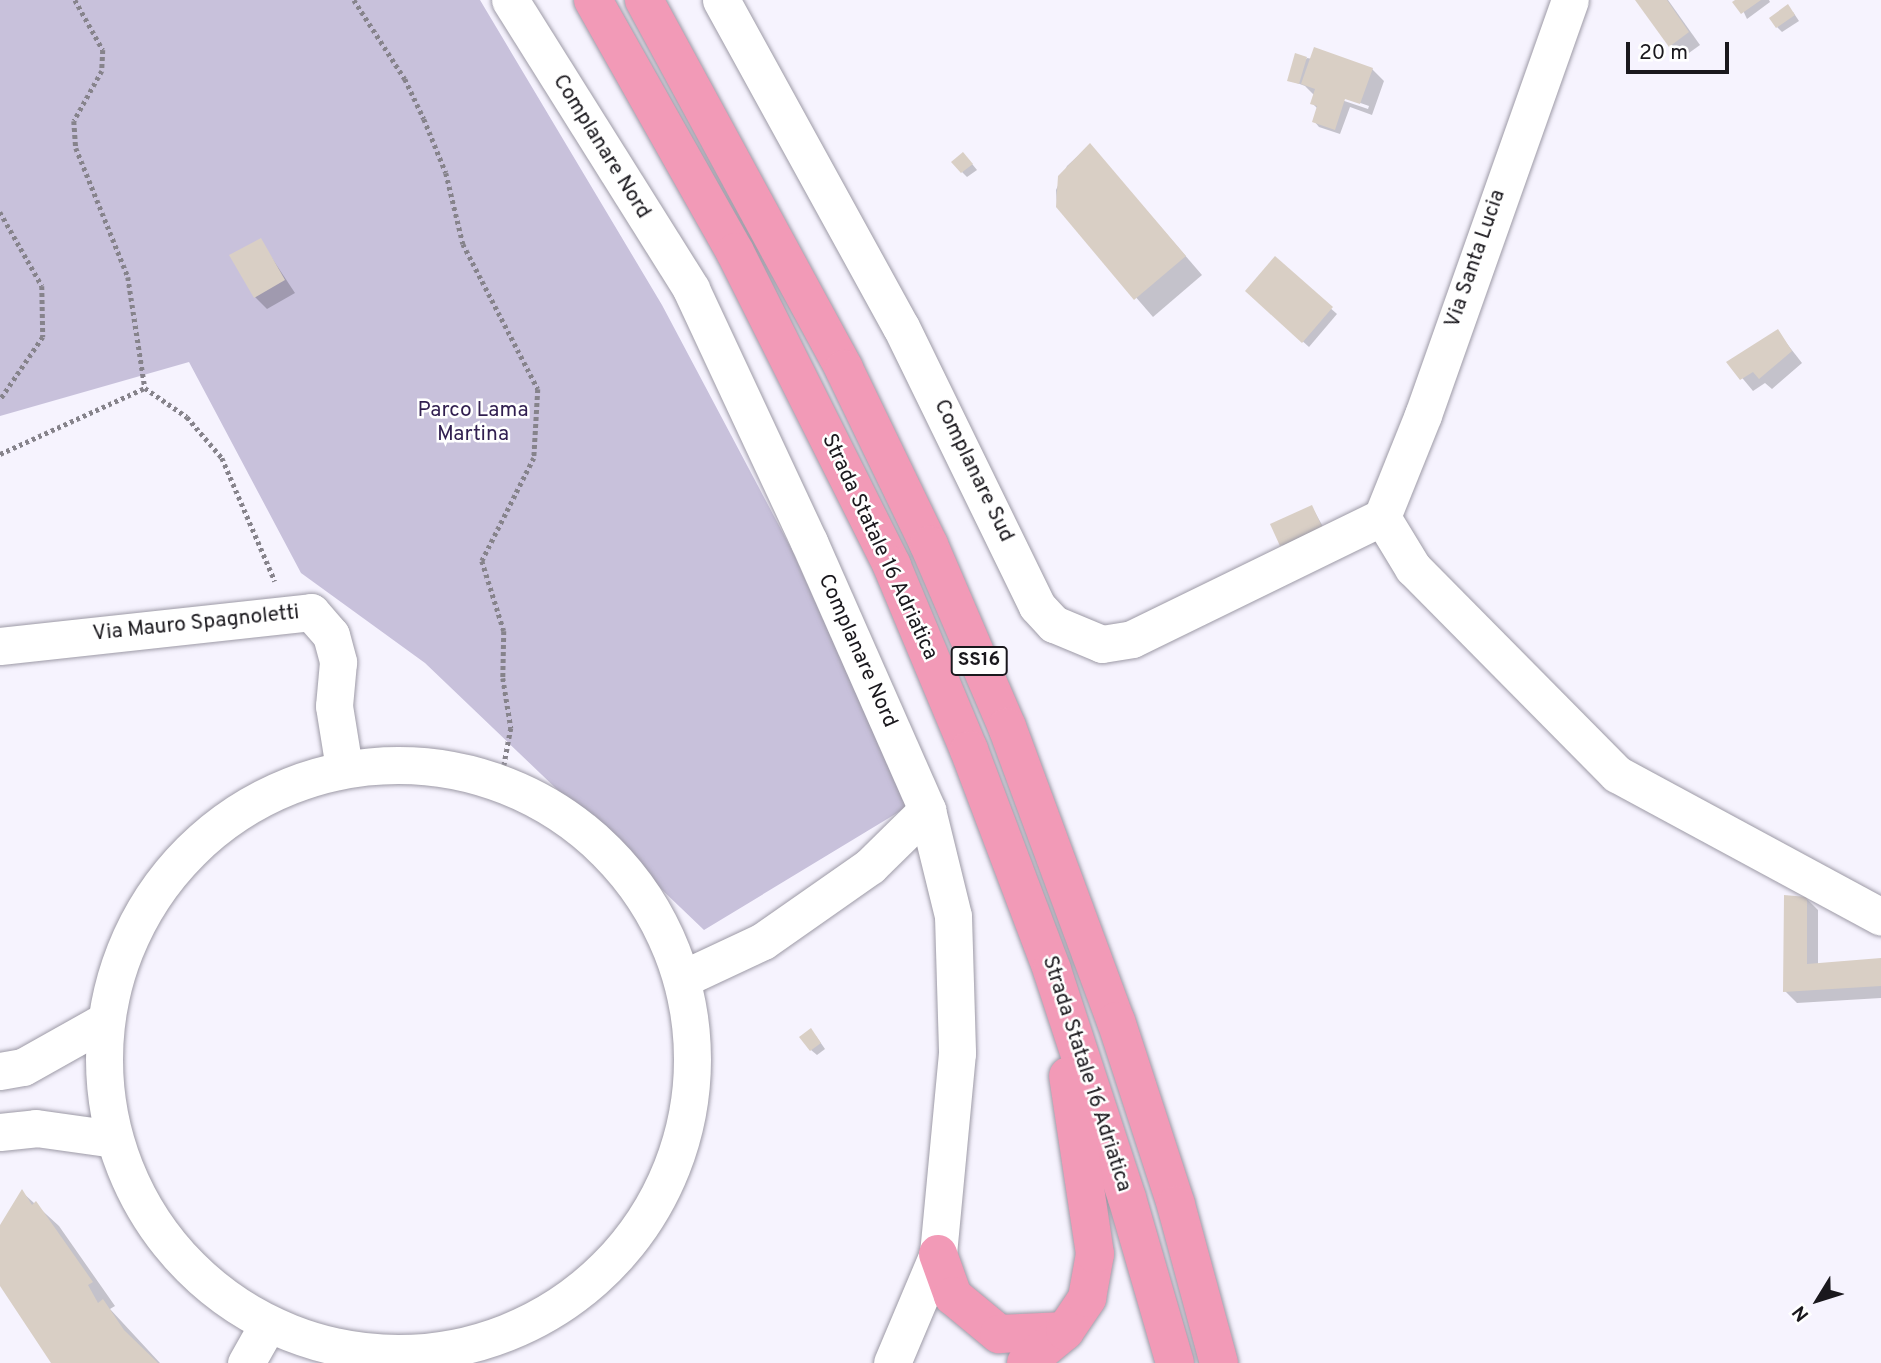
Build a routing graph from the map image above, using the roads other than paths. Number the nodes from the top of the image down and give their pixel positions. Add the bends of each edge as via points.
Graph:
1 (510, 0) edge
2 (593, 0) edge
3 (644, 0) edge
4 (721, 0) edge
5 (1570, 0) edge
6 (1382, 517) junction
7 (0, 646) edge
8 (344, 768) junction
9 (927, 810) junction
10 (1881, 917) edge
11 (1052, 970) junction
12 (682, 979) junction
13 (106, 1021) junction
14 (0, 1071) edge
15 (0, 1132) edge
16 (114, 1139) junction
17 (938, 1254) junction
18 (268, 1324) junction
19 (1065, 1331) junction
20 (246, 1363) edge
21 (892, 1363) edge
22 (1026, 1363) edge
23 (1175, 1363) edge
24 (1219, 1363) edge

1 - 9 street, Complanare Nord via 691,289
2 - 11 highway, Strada Statale 16 Adriatica / SS16 via 735,253 892,566 969,750
3 - 24 highway, Strada Statale 16 Adriatica / SS16 via 844,369 929,545 997,703 1116,1021 1176,1205
4 - 6 street, Complanare Sud via 901,327 1037,606 1054,624 1102,643 1132,639
5 - 6 street, Via Santa Lucia via 1423,415
6 - 10 street via 1413,568 1617,774
7 - 8 street, Via Mauro Spagnoletti via 312,612 331,635 338,662 334,706
8 - 12 street via 397,763 450,768 501,782 551,806 596,840 633,881 662,928
8 - 13 street via 293,783 246,805 203,837 166,876 137,920 117,969
9 - 12 street via 870,866 763,941
9 - 17 street, Complanare Nord via 953,916 957,1053
11 - 19 highway via 1096,1254 1087,1298
11 - 23 highway, Strada Statale 16 Adriatica / SS16 via 1128,1198
12 - 18 street via 693,1040 690,1102 676,1162 648,1217 610,1265 563,1304 530,1322 449,1350 387,1354 326,1345
13 - 14 street via 23,1067
13 - 16 street via 104,1080
15 - 16 street via 36,1128
16 - 18 street via 137,1196 172,1248 216,1291
17 - 19 highway via 953,1296 999,1334
17 - 21 street, Complanare Nord
18 - 20 street
19 - 22 highway

